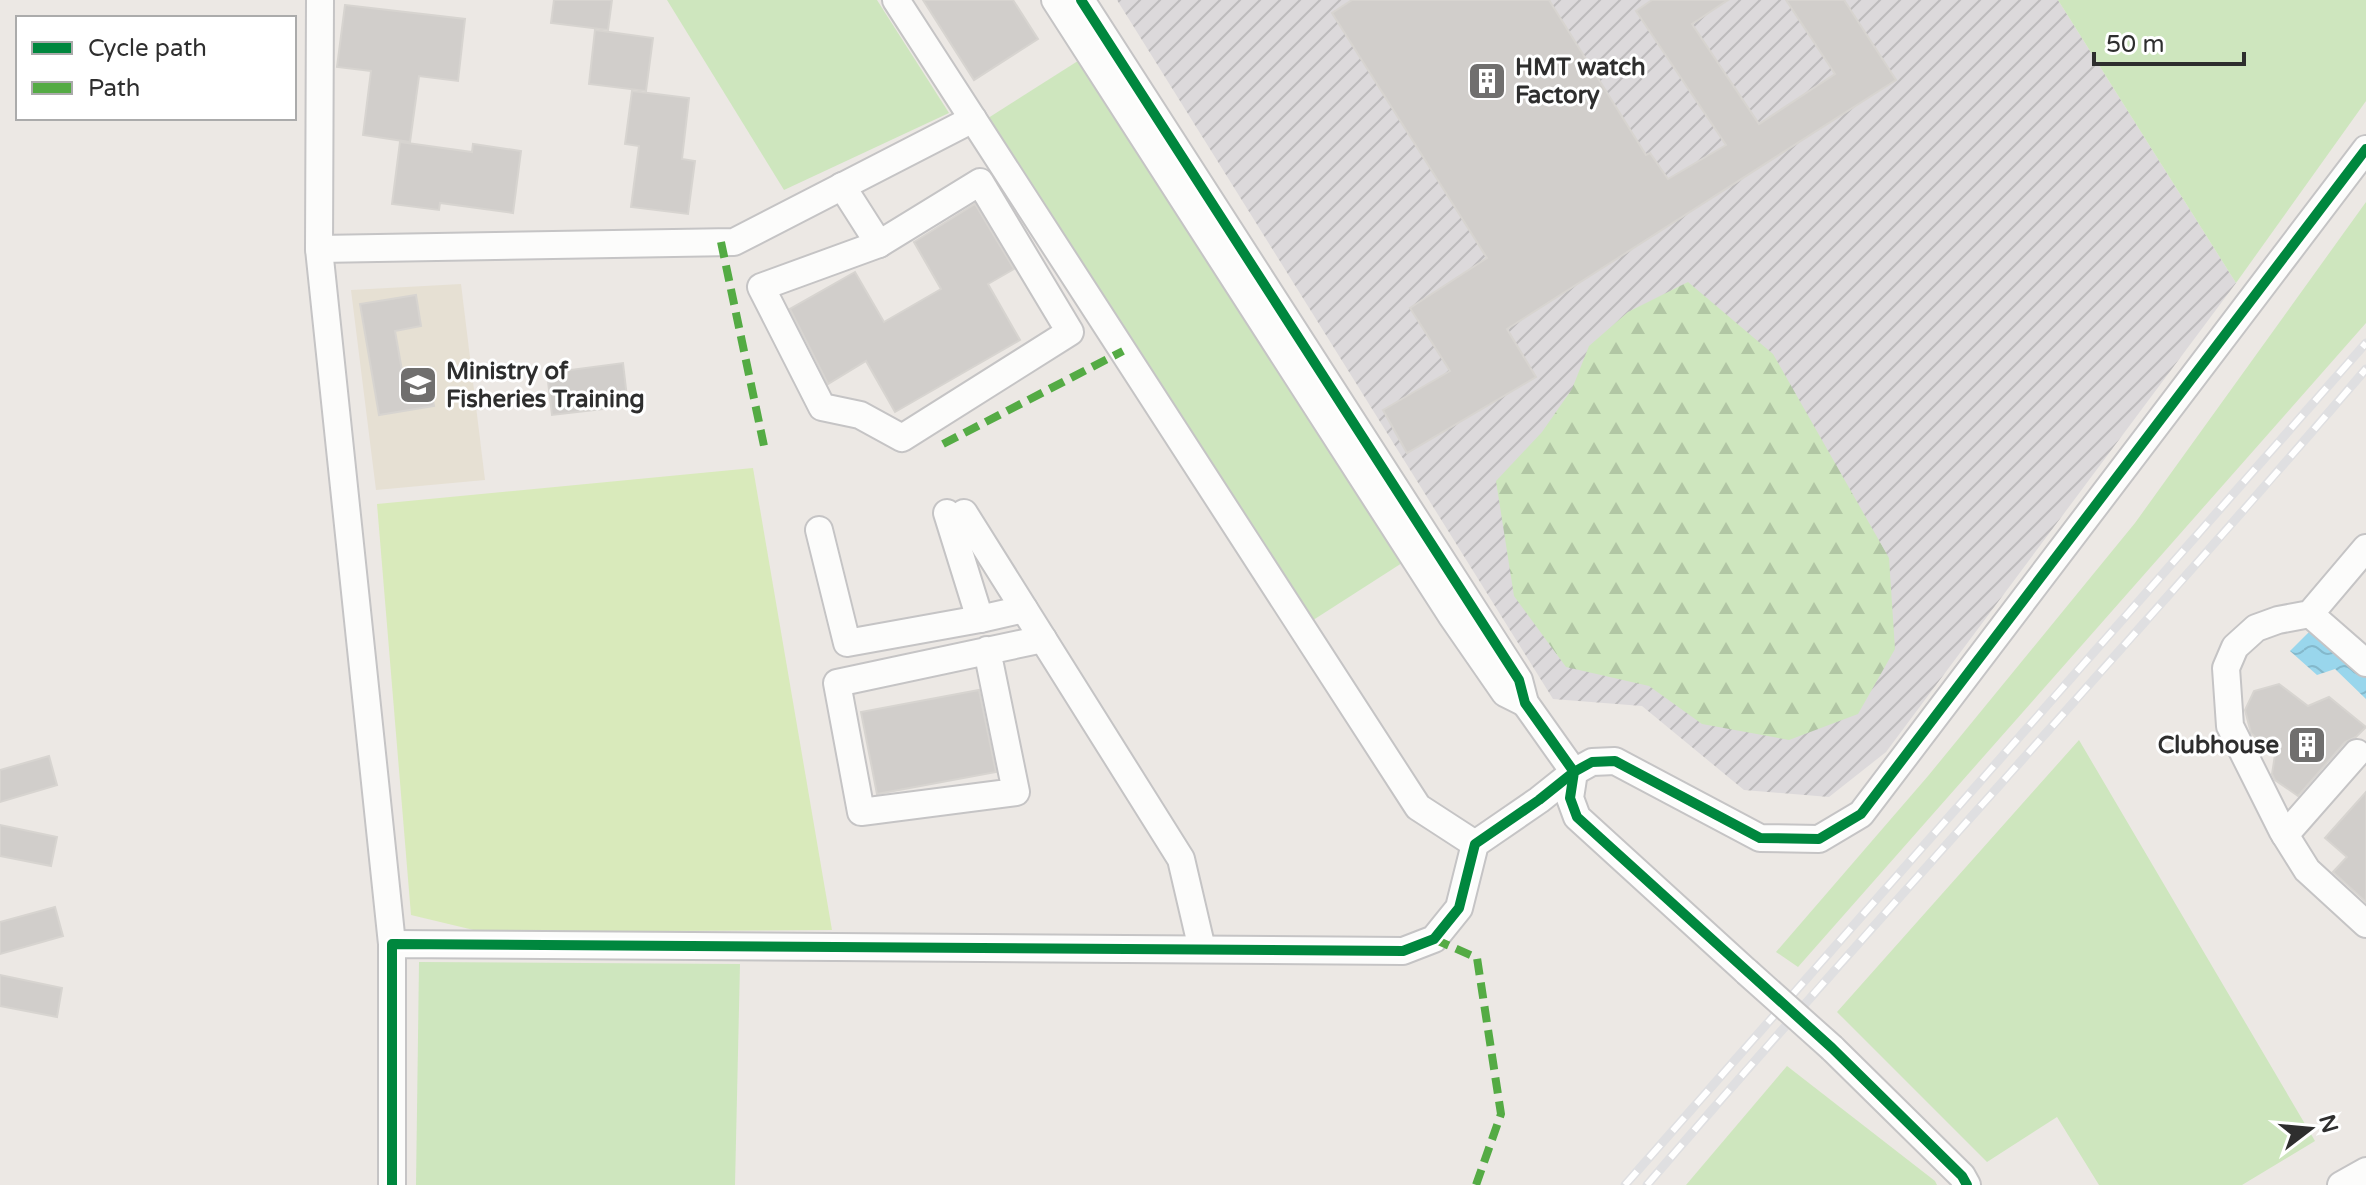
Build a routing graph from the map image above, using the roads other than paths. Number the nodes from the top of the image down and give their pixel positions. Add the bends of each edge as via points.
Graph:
1 (320, 0) edge
2 (896, 0) edge
3 (1055, 0) edge
4 (1081, 0) edge
5 (973, 119) junction
6 (2366, 149) edge
7 (842, 186) junction
8 (879, 244) junction
9 (319, 249) junction
10 (819, 530) dead end
11 (2366, 548) edge
12 (1024, 609) junction
13 (2310, 614) junction
14 (980, 619) junction
15 (1043, 639) junction
16 (987, 650) junction
17 (2366, 663) edge
18 (1525, 703) junction
19 (2357, 753) dead end
20 (1574, 772) junction
21 (2285, 835) junction
22 (1475, 844) junction
23 (2366, 924) edge
24 (392, 944) junction
25 (1202, 949) junction
26 (2366, 1171) edge
27 (392, 1185) edge
28 (1967, 1185) edge
29 (2341, 1185) edge

1 - 9 street
2 - 5 street
3 - 18 street via 1451,615 1505,693
4 - 18 street via 1519,680
5 - 7 street
5 - 22 street via 1418,807
6 - 20 street via 1861,814 1819,839 1760,838 1615,761 1592,762
7 - 8 street
7 - 9 street via 734,242
8 - 8 street via 980,182 1070,332 902,438 860,415 822,407 761,287
9 - 24 street
10 - 14 street via 847,643
11 - 13 street
12 - 14 street
12 - 14 street via 955,513
12 - 15 street
13 - 17 street
13 - 21 street via 2256,628 2235,647 2226,668 2230,726
15 - 16 street
15 - 25 street via 1181,859
16 - 16 street via 837,683 861,812 1016,792
18 - 20 street
19 - 21 street
20 - 22 street
20 - 28 street, bridge via 1570,798 1577,817 1832,1048
21 - 23 street via 2307,870
22 - 25 street via 1459,908 1434,939 1403,951
24 - 25 street
24 - 27 street
26 - 29 street

